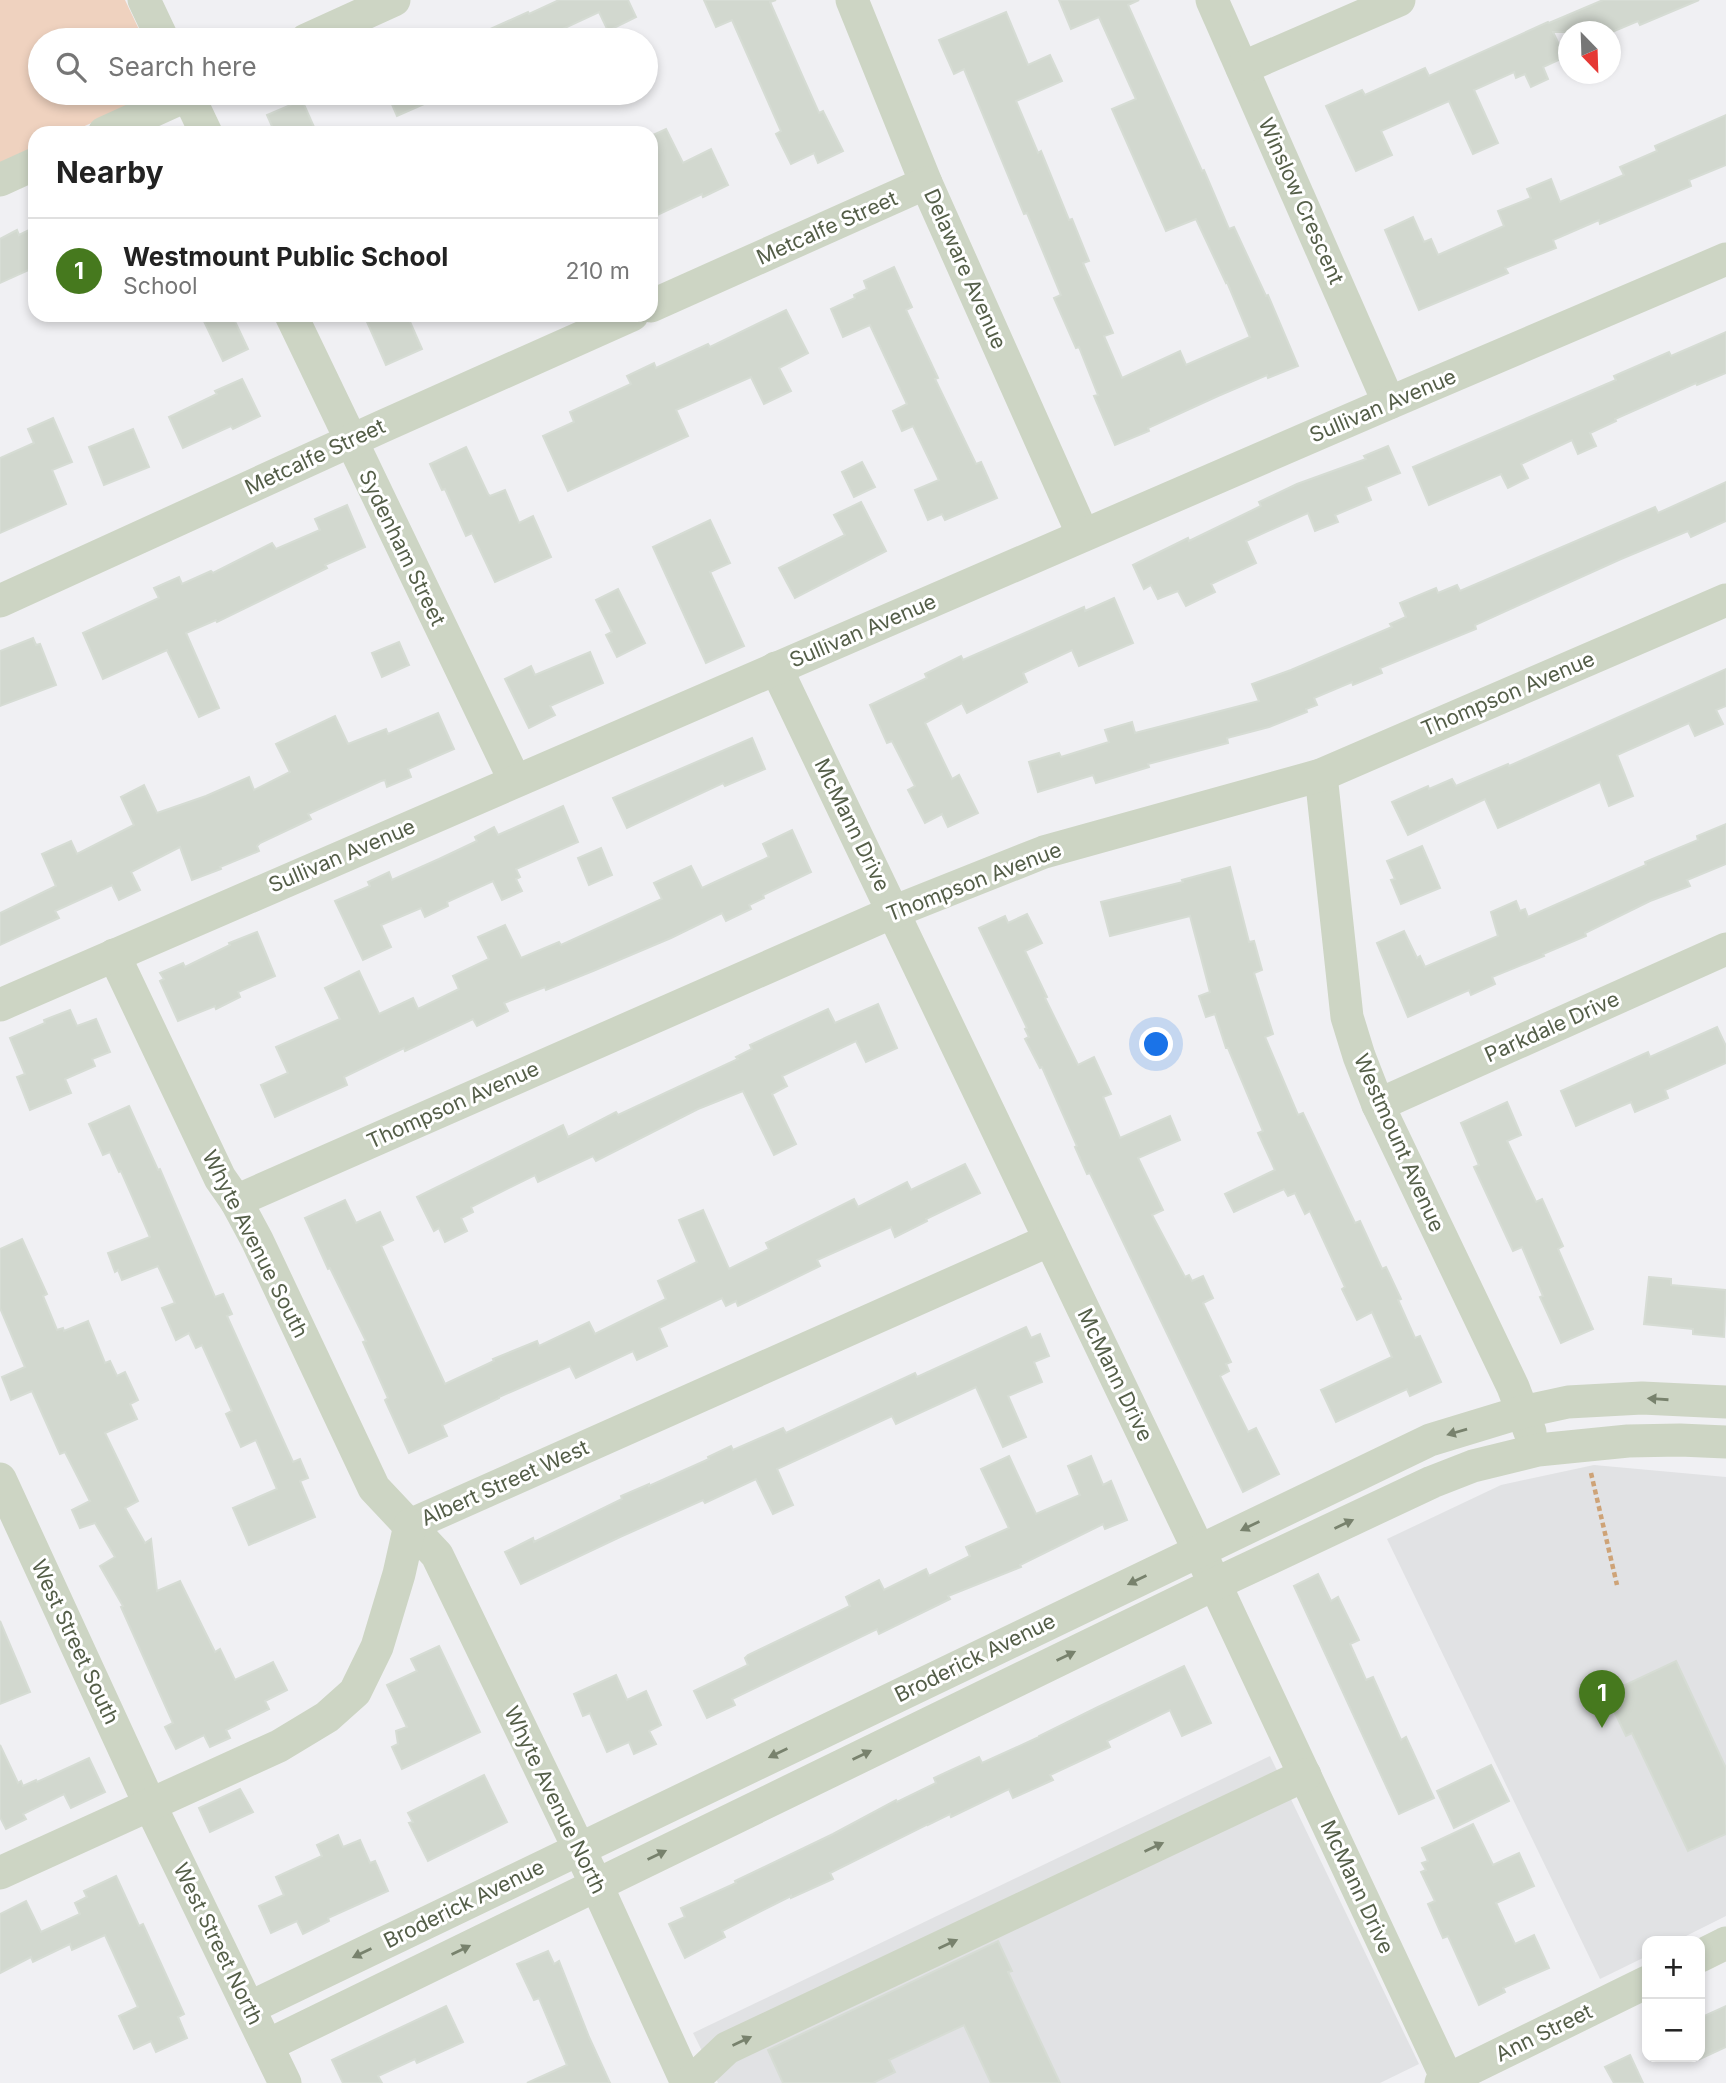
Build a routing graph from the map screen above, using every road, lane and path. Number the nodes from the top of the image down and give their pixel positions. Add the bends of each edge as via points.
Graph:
1 (144, 0) edge
2 (394, 0) edge
3 (1213, 0) edge
4 (1399, 0) edge
5 (865, 4) edge
6 (157, 28) edge
7 (332, 28) edge
8 (1242, 68) junction
9 (164, 105) edge
10 (194, 105) edge
11 (119, 126) edge
12 (203, 126) edge
13 (28, 167) edge
14 (0, 180) edge
15 (926, 183) junction
16 (1726, 259) edge
17 (658, 303) edge
18 (295, 322) edge
19 (616, 322) edge
20 (1389, 403) junction
21 (351, 441) junction
22 (1083, 535) junction
23 (1726, 600) edge
24 (0, 601) edge
25 (776, 668) junction
26 (1321, 775) junction
27 (515, 781) junction
28 (893, 912) junction
29 (1726, 949) edge
30 (114, 955) junction
31 (0, 1004) edge
32 (1378, 1105) junction
33 (236, 1201) junction
34 (1050, 1240) junction
35 (1726, 1402) edge
36 (1522, 1412) junction
37 (1726, 1442) edge
38 (1585, 1445) junction
39 (1538, 1450) junction
40 (0, 1479) edge
41 (410, 1525) junction
42 (1199, 1551) junction
43 (1215, 1584) junction
44 (1617, 1585) dead end
45 (1305, 1775) junction
46 (150, 1805) junction
47 (578, 1849) junction
48 (0, 1873) edge
49 (596, 1884) junction
50 (1726, 1943) edge
51 (1705, 1954) edge
52 (1642, 1984) edge
53 (249, 2008) junction
54 (268, 2045) junction
55 (1446, 2082) edge
56 (285, 2083) edge
57 (688, 2083) edge

1 - 6 street
2 - 7 street
3 - 8 street, Winslow Crescent
4 - 8 street
5 - 15 street, Delaware Avenue
8 - 20 street, Winslow Crescent
9 - 11 street
10 - 12 street
13 - 14 street
15 - 17 street, Metcalfe Street
15 - 22 street, Delaware Avenue
16 - 20 street, Sullivan Avenue
18 - 21 street, Sydenham Street
19 - 21 street, Metcalfe Street
20 - 22 street, Sullivan Avenue
21 - 24 street, Metcalfe Street
21 - 27 street, Sydenham Street
22 - 25 street, Sullivan Avenue
23 - 26 street, Thompson Avenue
25 - 27 street, Sullivan Avenue
25 - 28 street, McMann Drive
26 - 28 street, Thompson Avenue via 1044,852
26 - 32 street, Westmount Avenue via 1347,1017
27 - 30 street, Sullivan Avenue
28 - 33 street, Thompson Avenue
28 - 34 street, McMann Drive
29 - 32 street, Parkdale Drive
30 - 31 street, Sullivan Avenue
30 - 33 street, Whyte Avenue South via 220,1178
32 - 36 street, Westmount Avenue
33 - 41 street, Whyte Avenue South via 374,1488
34 - 41 street, Albert Street West
34 - 42 street, McMann Drive
35 -> 36 street, Broderick Avenue via 1592,1399
36 - 39 street, Westmount Avenue
36 -> 42 street, Broderick Avenue via 1430,1440
37 - 38 street, Broderick Avenue
38 - 39 street, Broderick Avenue
38 - 44 path
43 -> 39 street, Broderick Avenue via 1432,1482 1473,1465
40 - 46 street, West Street South
41 - 46 street, Albert Street West via 377,1647 355,1692 327,1717 279,1746
41 - 47 street, Whyte Avenue North via 437,1555
42 - 43 street, McMann Drive
42 -> 47 street, Broderick Avenue
43 - 45 street, McMann Drive
49 -> 43 street, Broderick Avenue
45 - 55 street, McMann Drive
57 -> 45 street via 727,2048
46 - 48 street, Albert Street West
46 - 53 street, West Street North
47 - 49 street, Whyte Avenue North
47 -> 53 street, Broderick Avenue
54 -> 49 street, Broderick Avenue
49 - 57 street, Whyte Avenue North
50 - 51 street
52 - 55 street, Ann Street
53 - 54 street, West Street North
54 - 56 street, West Street North

